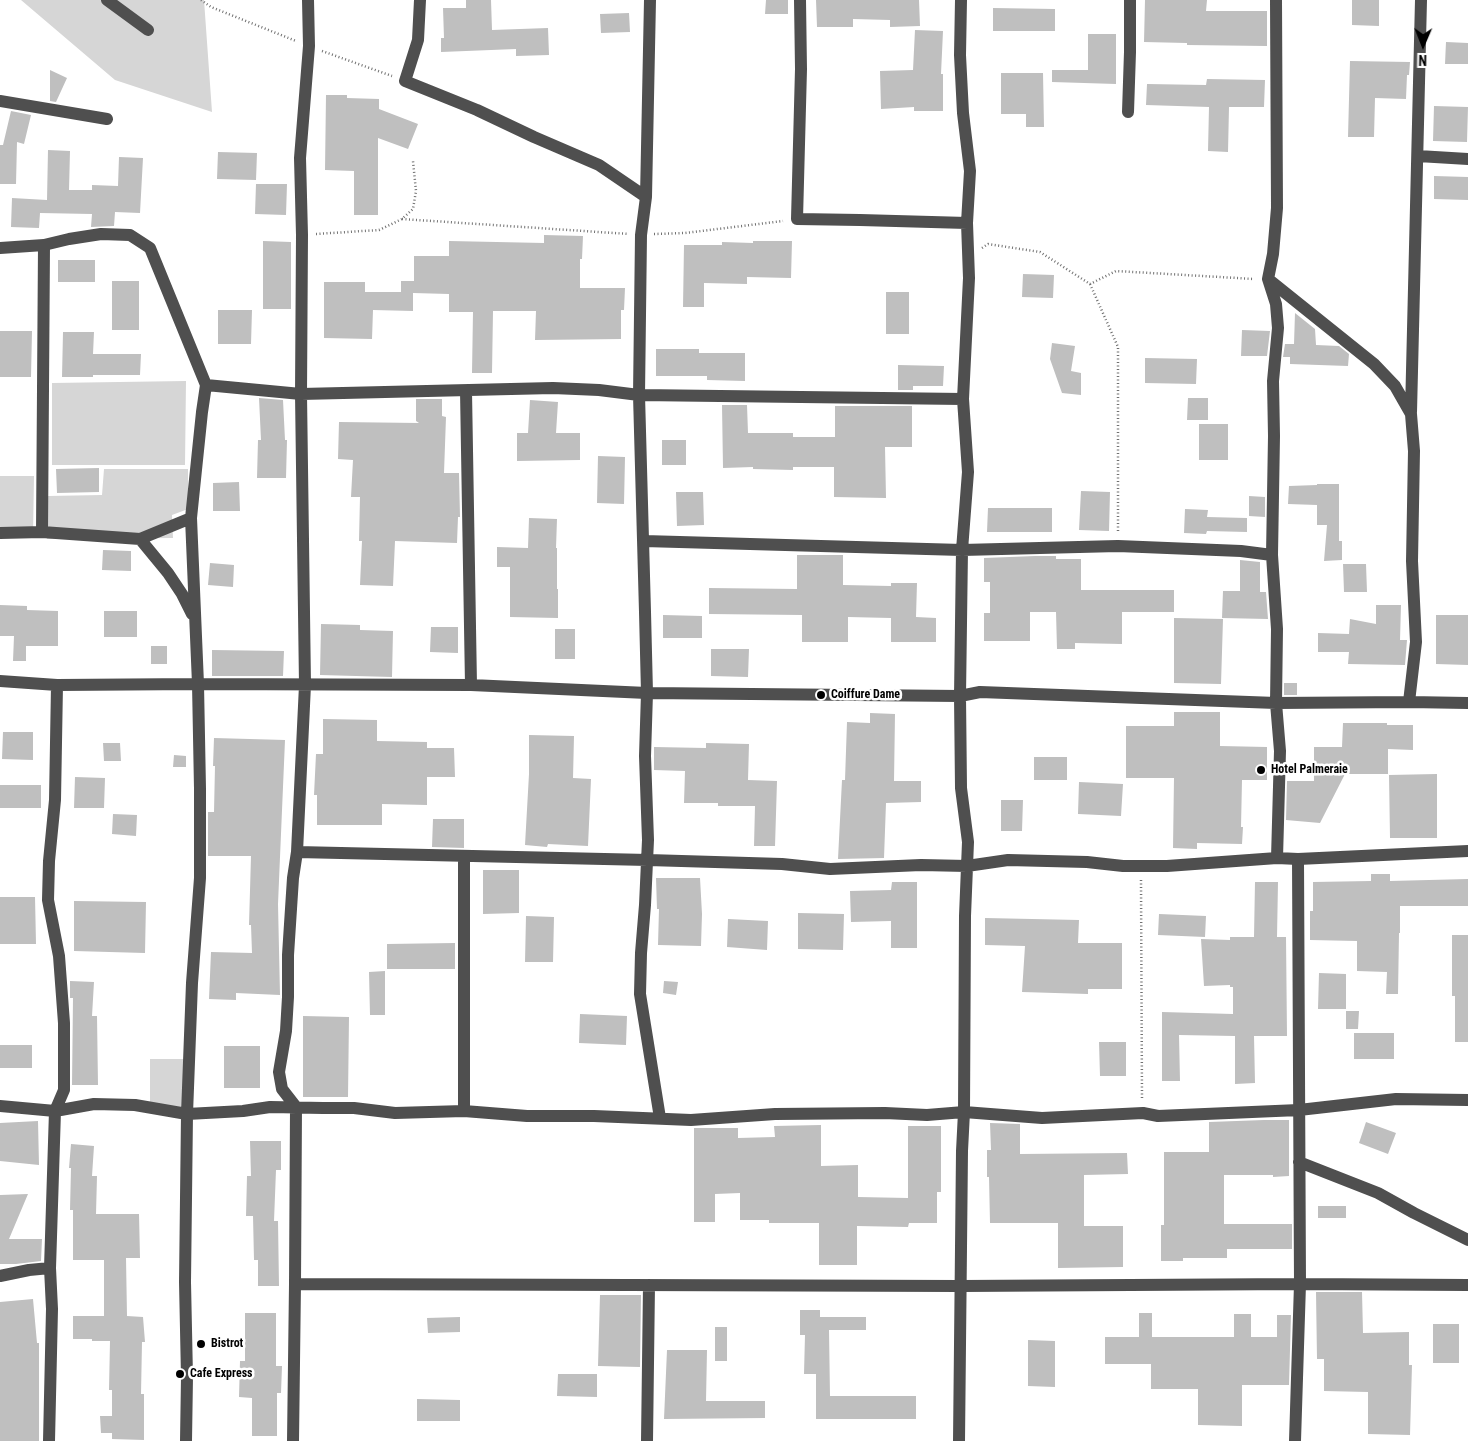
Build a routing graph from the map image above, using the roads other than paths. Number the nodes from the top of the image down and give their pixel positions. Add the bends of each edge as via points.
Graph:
1 (107, 0) edge
2 (308, 0) edge
3 (420, 0) edge
4 (650, 0) edge
5 (800, 0) edge
6 (961, 0) edge
7 (1130, 0) edge
8 (1276, 0) edge
9 (1421, 0) edge
10 (148, 30) dead end
11 (0, 100) edge
12 (1128, 112) dead end
13 (107, 119) dead end
14 (1418, 156) junction
15 (1468, 159) edge
16 (646, 197) junction
17 (967, 224) junction
18 (44, 245) junction
19 (0, 248) edge
20 (1268, 280) junction
21 (206, 385) junction
22 (466, 391) junction
23 (301, 394) junction
24 (639, 395) junction
25 (963, 399) junction
26 (1411, 414) junction
27 (191, 518) junction
28 (42, 532) junction
29 (0, 533) edge
30 (140, 539) junction
31 (644, 541) junction
32 (962, 550) junction
33 (1272, 555) junction
34 (194, 618) junction
35 (0, 681) edge
36 (198, 684) junction
37 (57, 685) junction
38 (305, 685) junction
39 (472, 685) junction
40 (647, 693) junction
41 (960, 696) junction
42 (1409, 702) junction
43 (1276, 703) junction
44 (1468, 703) edge
45 (1468, 851) edge
46 (297, 852) junction
47 (464, 856) junction
48 (1277, 858) junction
49 (1298, 859) junction
50 (648, 860) junction
51 (967, 866) junction
52 (1468, 1100) edge
53 (0, 1106) edge
54 (296, 1107) junction
55 (1299, 1110) junction
56 (55, 1111) junction
57 (464, 1111) junction
58 (964, 1112) junction
59 (187, 1114) junction
60 (660, 1118) junction
61 (1299, 1162) junction
62 (1468, 1240) edge
63 (50, 1268) junction
64 (0, 1276) edge
65 (295, 1284) junction
66 (1300, 1284) junction
67 (650, 1285) junction
68 (961, 1286) junction
69 (1468, 1286) edge
70 (49, 1441) edge
71 (186, 1441) edge
72 (292, 1441) edge
73 (647, 1441) edge
74 (959, 1441) edge
75 (1295, 1441) edge

1 - 10 street
2 - 23 street via 309,46 300,158
3 - 16 street via 418,40 405,81 598,165
4 - 16 street
5 - 17 street via 797,219
6 - 17 street via 963,113 970,172
7 - 12 street
8 - 20 street via 1277,208
9 - 14 street
11 - 13 street
14 - 15 street
14 - 26 street
16 - 24 street via 641,235
17 - 25 street via 969,278
18 - 19 street
18 - 21 street via 101,234 130,235 150,248
18 - 28 street
20 - 26 street via 1374,364 1395,386
20 - 33 street via 1276,304 1278,328 1273,381
21 - 23 street
21 - 27 street
22 - 23 street
22 - 24 street via 553,388
22 - 39 street
23 - 38 street
24 - 25 street
24 - 31 street
25 - 32 street via 968,472
26 - 42 street via 1416,642
27 - 30 street
27 - 34 street
28 - 29 street
28 - 30 street
30 - 34 street via 168,573
31 - 32 street
31 - 40 street
32 - 33 street via 1118,546
32 - 41 street
33 - 43 street
34 - 36 street
35 - 37 street
36 - 37 street
36 - 38 street
36 - 59 street via 200,878
37 - 56 street via 55,800 48,900 59,956 64,1090
38 - 39 street
38 - 46 street
39 - 40 street
40 - 41 street
40 - 50 street
41 - 43 street via 980,692
41 - 51 street via 960,788 968,842
42 - 43 street
42 - 44 street
43 - 48 street via 1280,751
45 - 49 street
46 - 47 street
46 - 54 street via 286,1031 279,1072 282,1089
47 - 50 street
47 - 57 street
48 - 49 street
48 - 51 street via 1166,866 1008,860
49 - 55 street
50 - 51 street via 782,864 830,869
50 - 60 street via 640,994
51 - 58 street
52 - 55 street via 1396,1100
53 - 56 street
54 - 57 street via 354,1108 394,1113
54 - 59 street
54 - 65 street
55 - 58 street via 1042,1118
55 - 61 street
56 - 59 street via 94,1104 135,1105
56 - 63 street
57 - 60 street via 527,1116
58 - 60 street via 928,1115 775,1114 691,1120
58 - 68 street
59 - 71 street
61 - 62 street via 1378,1193
61 - 66 street
63 - 64 street
63 - 70 street
65 - 67 street
65 - 72 street
66 - 68 street
66 - 69 street
66 - 75 street
67 - 68 street
67 - 73 street
68 - 74 street

